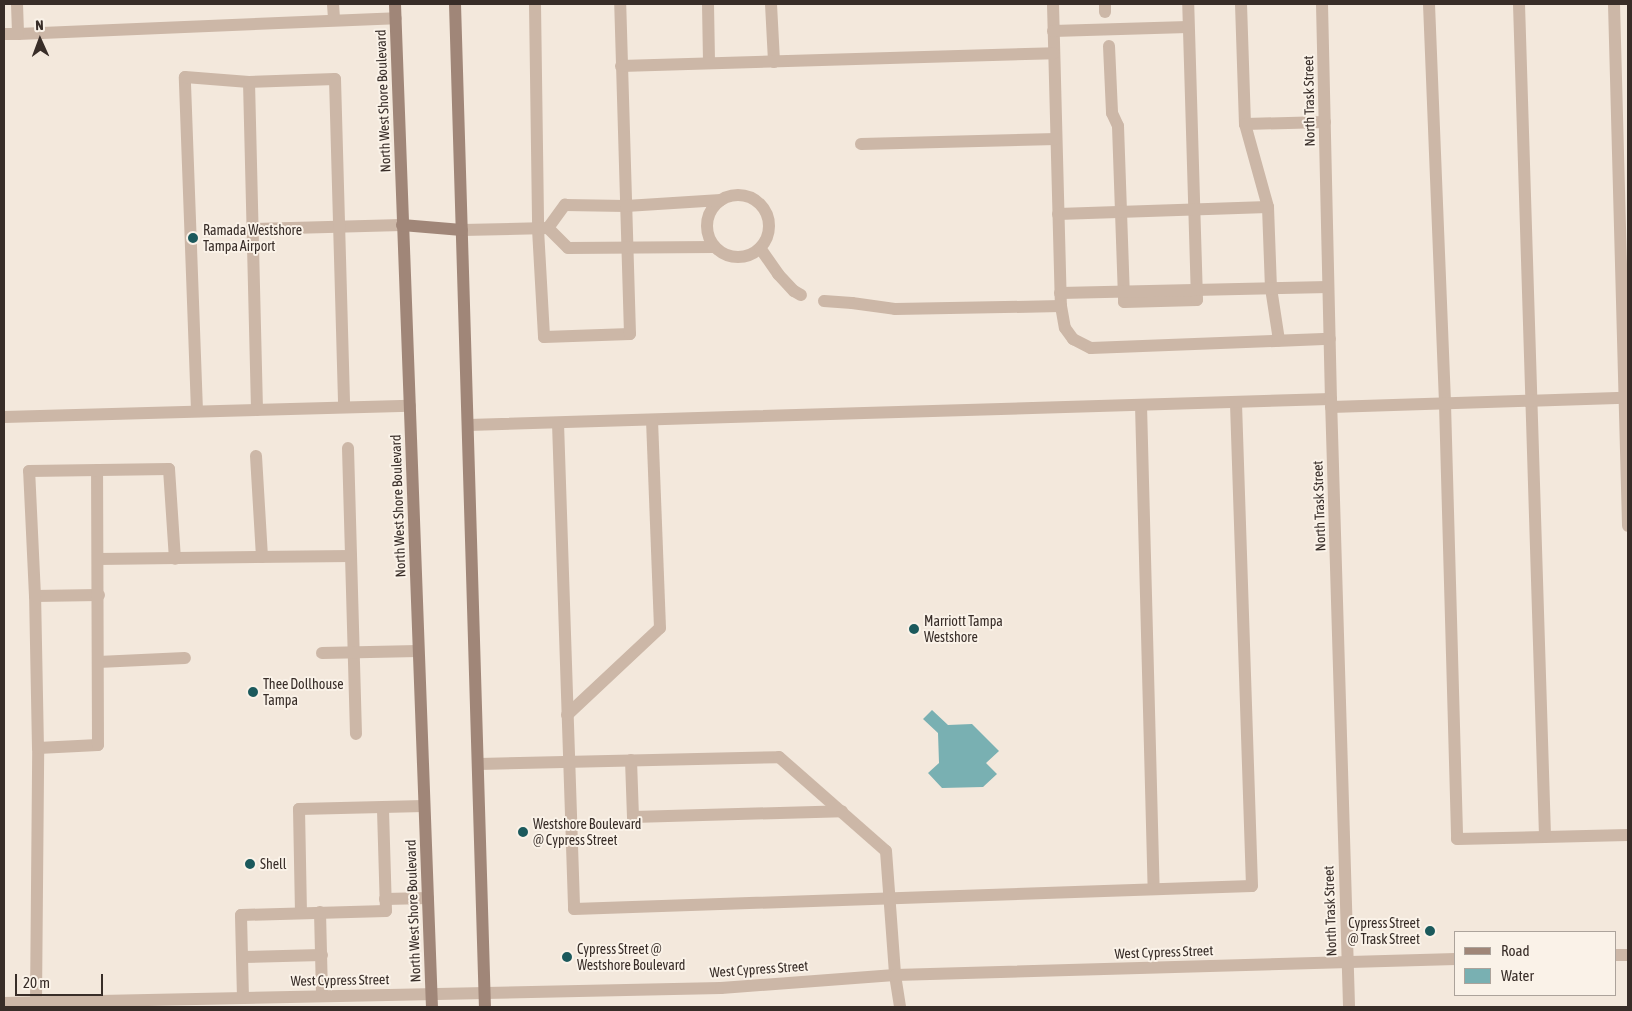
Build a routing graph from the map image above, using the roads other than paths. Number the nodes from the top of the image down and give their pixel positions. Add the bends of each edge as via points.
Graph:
1 (17, 4) edge
2 (333, 4) edge
3 (395, 4) edge
4 (454, 4) edge
5 (535, 4) edge
6 (620, 4) edge
7 (708, 4) edge
8 (771, 4) edge
9 (1053, 4) edge
10 (1188, 4) edge
11 (1241, 4) edge
12 (1322, 4) edge
13 (1429, 4) edge
14 (1519, 4) edge
15 (1614, 4) edge
16 (396, 18) junction
17 (334, 20) junction
18 (1188, 27) junction
19 (1053, 31) junction
20 (4, 34) edge
21 (18, 34) junction
22 (1109, 46) dead end
23 (1054, 53) junction
24 (774, 62) junction
25 (709, 63) junction
26 (622, 66) junction
27 (248, 82) junction
28 (1324, 122) junction
29 (1245, 124) junction
30 (1056, 139) junction
31 (861, 144) dead end
32 (721, 200) junction
33 (626, 206) junction
34 (1268, 206) junction
35 (1058, 214) junction
36 (402, 225) junction
37 (339, 227) junction
38 (543, 228) junction
39 (252, 229) junction
40 (462, 230) junction
41 (714, 247) junction
42 (760, 248) junction
43 (627, 249) junction
44 (1328, 286) junction
45 (1271, 288) junction
46 (801, 295) dead end
47 (1061, 300) junction
48 (824, 301) dead end
49 (1330, 339) junction
50 (1278, 340) junction
51 (1625, 398) junction
52 (1531, 401) junction
53 (1236, 402) junction
54 (1331, 403) junction
55 (1445, 404) junction
56 (1141, 405) junction
57 (410, 406) junction
58 (344, 407) junction
59 (257, 410) junction
60 (197, 412) junction
61 (4, 417) edge
62 (652, 420) junction
63 (558, 422) junction
64 (468, 425) junction
65 (348, 448) dead end
66 (256, 456) dead end
67 (97, 470) junction
68 (1628, 526) edge
69 (262, 556) junction
70 (351, 556) junction
71 (98, 559) junction
72 (175, 559) junction
73 (99, 594) junction
74 (35, 596) junction
75 (418, 650) junction
76 (354, 652) junction
77 (322, 653) dead end
78 (185, 658) dead end
79 (98, 662) junction
80 (567, 715) junction
81 (356, 734) dead end
82 (38, 748) junction
83 (631, 760) junction
84 (569, 762) junction
85 (479, 764) junction
86 (424, 806) junction
87 (383, 807) junction
88 (842, 811) junction
89 (1628, 835) edge
90 (1545, 837) junction
91 (1154, 889) junction
92 (428, 898) junction
93 (889, 898) junction
94 (385, 899) junction
95 (320, 912) junction
96 (301, 913) junction
97 (322, 955) junction
98 (242, 957) junction
99 (1454, 959) edge
100 (1347, 962) junction
101 (895, 975) junction
102 (485, 993) junction
103 (431, 994) junction
104 (322, 996) junction
105 (243, 998) junction
106 (4, 1003) edge
107 (36, 1005) edge
108 (432, 1007) edge
109 (485, 1007) edge
110 (900, 1007) edge
111 (1349, 1007) edge

1 - 21 street
2 - 17 street
3 - 16 main road, North West Shore Boulevard
4 - 40 main road
5 - 38 street
6 - 26 street
7 - 25 street
8 - 24 street
9 - 19 street
10 - 18 street
11 - 29 street
12 - 28 street, North Trask Street
13 - 55 street
14 - 52 street
15 - 51 street
16 - 17 street
16 - 36 main road, North West Shore Boulevard
17 - 21 street
18 - 19 street
18 - 22 street via 1197,300 1124,302 1118,126 1112,114
19 - 23 street
20 - 21 street
23 - 24 street
23 - 30 street
24 - 25 street
25 - 26 street
26 - 33 street
27 - 37 street via 335,79
27 - 39 street
27 - 60 street via 185,77
28 - 29 street
28 - 44 street, North Trask Street
29 - 34 street
30 - 31 street
30 - 35 street
32 - 33 street
32 - 41 street via 708,216 706,227
32 - 42 street via 740,194 762,206 769,221 769,231
33 - 38 street via 565,206
33 - 43 street
34 - 35 street
34 - 45 street
35 - 47 street
36 - 37 street
36 - 40 main road
36 - 57 main road, North West Shore Boulevard
37 - 39 street
37 - 58 street
38 - 40 street
38 - 43 street via 568,248
38 - 43 street via 544,337 630,334
39 - 59 street
40 - 64 main road
41 - 42 street via 722,253 742,257
41 - 43 street
42 - 46 street via 778,274
44 - 45 street
44 - 49 street, North Trask Street
45 - 47 street
45 - 50 street
47 - 48 street via 894,309
47 - 50 street via 1065,328 1073,339 1091,348
49 - 50 street
49 - 54 street, North Trask Street
51 - 52 street
51 - 68 street
52 - 55 street
52 - 90 street
53 - 54 street
53 - 56 street
53 - 91 street via 1252,886
54 - 55 street
54 - 100 street, North Trask Street
55 - 90 street via 1457,839
56 - 62 street
56 - 91 street
57 - 58 street
57 - 75 main road, North West Shore Boulevard
58 - 59 street
59 - 60 street
60 - 61 street
62 - 63 street
62 - 80 street via 660,628
63 - 64 street
63 - 80 street
64 - 85 main road
65 - 70 street
66 - 69 street
67 - 71 street
67 - 72 street via 169,470
67 - 74 street via 29,471
69 - 70 street
69 - 72 street
70 - 76 street
71 - 72 street
71 - 73 street
73 - 74 street
73 - 79 street
74 - 82 street
75 - 76 street
75 - 86 main road, North West Shore Boulevard
76 - 77 street
76 - 81 street
78 - 79 street
79 - 82 street via 98,745
80 - 84 street
82 - 107 street
83 - 84 street
83 - 88 street via 779,757
83 - 88 street via 633,817
84 - 85 street
84 - 93 street via 574,909
85 - 102 main road
86 - 87 street
86 - 92 main road, North West Shore Boulevard
87 - 94 street
87 - 96 street via 299,809
88 - 93 street via 886,851
89 - 90 street
91 - 93 street
92 - 94 street
92 - 103 main road, North West Shore Boulevard
93 - 101 street
94 - 95 street via 386,911
95 - 96 street
95 - 97 street
96 - 98 street via 241,914
97 - 98 street
97 - 104 street
98 - 105 street
99 - 100 street, West Cypress Street
100 - 101 street, West Cypress Street
100 - 111 street, North Trask Street
101 - 102 street, West Cypress Street via 720,988
101 - 110 street
102 - 103 street, West Cypress Street
102 - 109 main road
103 - 104 street, West Cypress Street
103 - 108 main road, North West Shore Boulevard
104 - 105 street, West Cypress Street
105 - 107 street, West Cypress Street
106 - 107 street, West Cypress Street

